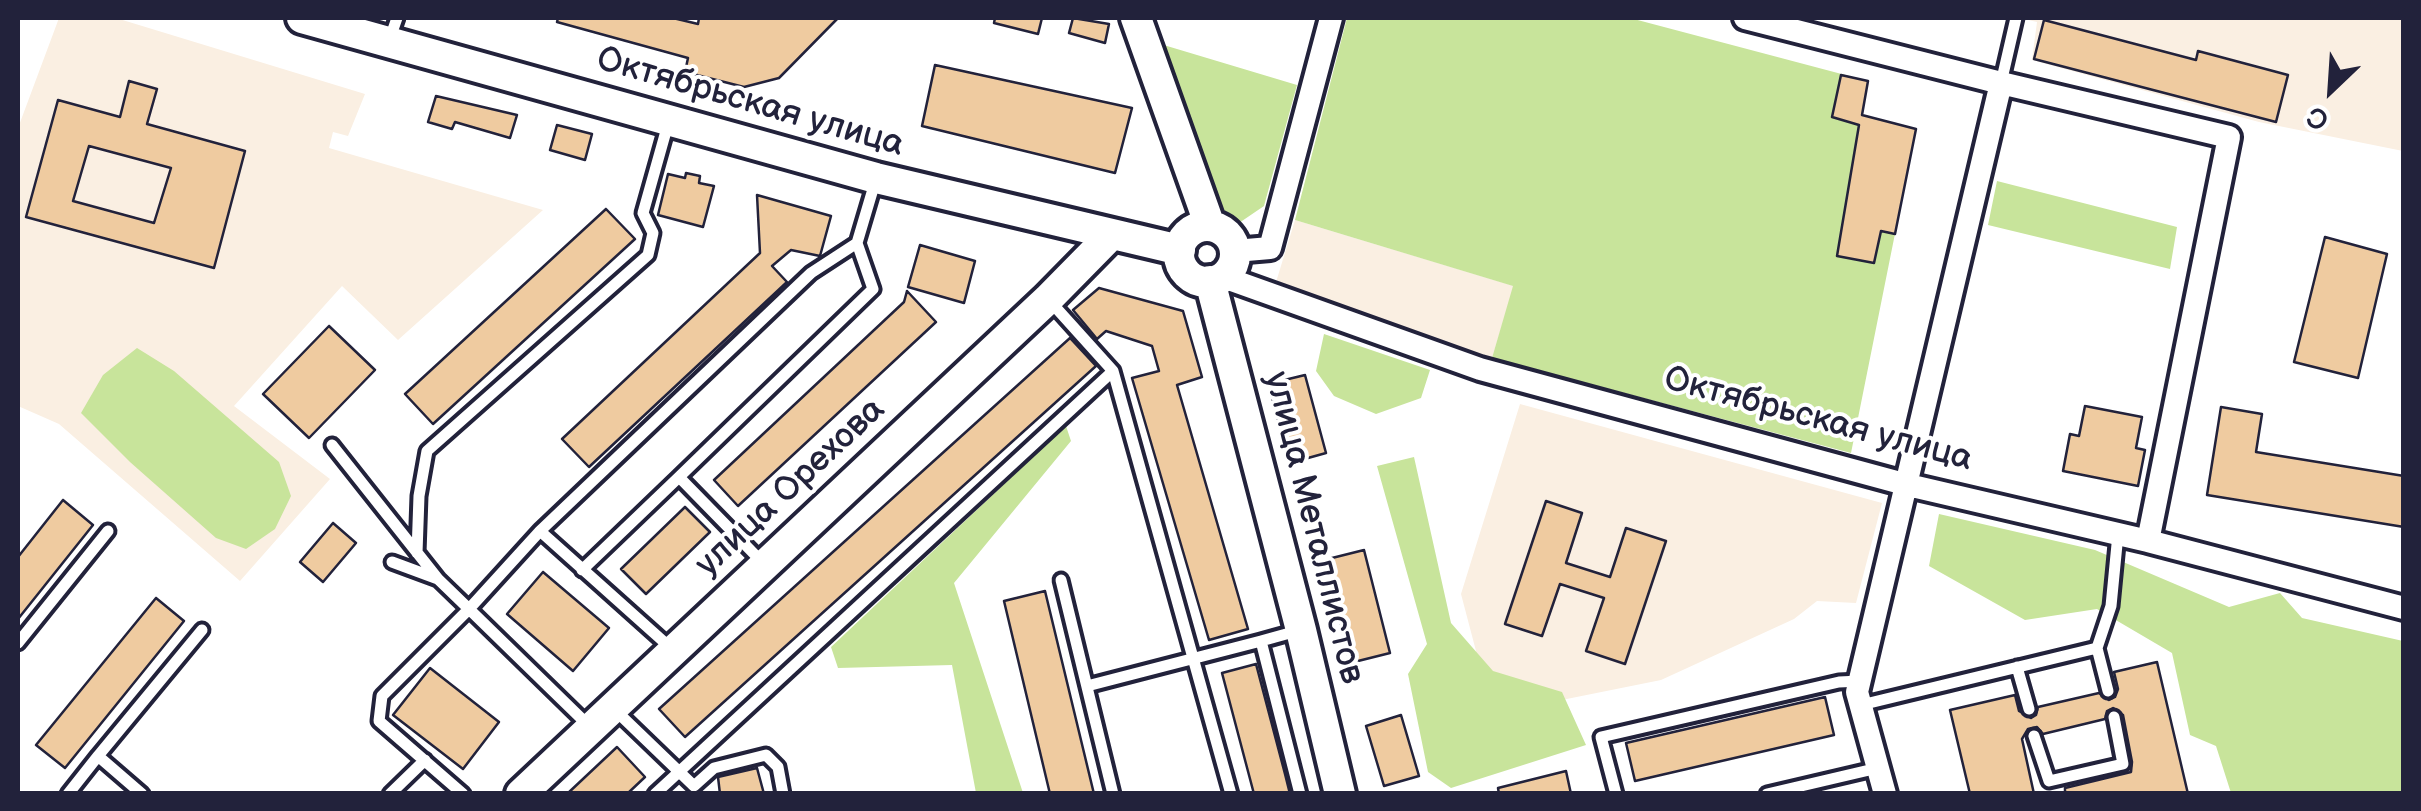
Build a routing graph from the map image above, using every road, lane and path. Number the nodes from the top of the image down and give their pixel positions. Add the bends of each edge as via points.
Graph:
1 (302, 18) edge
2 (1136, 18) edge
3 (1331, 18) edge
4 (1745, 18) edge
5 (2016, 18) edge
6 (393, 29) edge
7 (2001, 83) junction
8 (669, 120) junction
9 (876, 178) junction
10 (1210, 226) junction
11 (1110, 236) junction
12 (857, 244) junction
13 (1180, 250) junction
14 (1223, 270) junction
15 (1048, 299) junction
16 (1113, 371) junction
17 (332, 445) dead end
18 (678, 477) junction
19 (1908, 484) junction
20 (540, 530) junction
21 (108, 531) dead end
22 (2118, 534) junction
23 (2148, 541) junction
24 (417, 553) junction
25 (392, 562) dead end
26 (764, 564) junction
27 (582, 570) junction
28 (438, 579) junction
29 (1061, 580) dead end
30 (2404, 608) edge
31 (469, 609) junction
32 (202, 630) dead end
33 (1301, 630) junction
34 (1262, 641) junction
35 (18, 643) edge
36 (2097, 648) junction
37 (674, 650) junction
38 (1195, 660) junction
39 (2018, 667) junction
40 (1087, 686) junction
41 (2108, 691) dead end
42 (1860, 693) junction
43 (2028, 709) dead end
44 (2114, 717) dead end
45 (602, 718) junction
46 (2034, 736) dead end
47 (98, 756) junction
48 (425, 760) junction
49 (1878, 768) junction
50 (679, 772) junction
51 (695, 789) edge
52 (68, 794) edge
53 (142, 794) edge
54 (390, 794) edge
55 (463, 794) edge
56 (522, 794) edge
57 (655, 794) edge
58 (783, 794) edge
59 (1113, 794) edge
60 (1231, 794) edge
61 (1300, 794) edge
62 (1340, 794) edge
63 (1616, 794) edge
64 (1767, 794) edge
65 (1884, 794) edge

1 - 6 street, Октябрьская улица
2 - 10 street
3 - 14 street via 1270,248
4 - 7 street
5 - 7 lane
6 - 8 street, Октябрьская улица
7 - 19 street
7 - 23 street via 2229,137
8 - 9 street, Октябрьская улица
8 - 24 lane via 643,212 654,233 648,255 427,451
9 - 11 street, Октябрьская улица
9 - 12 lane
10 - 13 street via 1193,230
10 - 14 street via 1227,234
11 - 13 street, Октябрьская улица
11 - 15 street, улица Орехова
12 - 18 lane via 873,289
12 - 20 lane via 811,273
13 - 14 street via 1188,273
14 - 19 street, Октябрьская улица via 1480,369
14 - 33 street, улица Металлистов
15 - 16 lane
15 - 26 street, улица Орехова
16 - 38 lane
16 - 50 lane
17 - 24 lane
18 - 26 lane
18 - 27 lane
19 - 22 street, Октябрьская улица
19 - 42 street
20 - 27 lane
20 - 31 lane
21 - 35 lane
22 - 23 street, Октябрьская улица
22 - 36 lane via 2111,606
23 - 30 street, Октябрьская улица
24 - 28 lane
25 - 28 lane
26 - 37 street, улица Орехова
27 - 37 lane
28 - 31 lane
29 - 40 lane
31 - 45 lane
31 - 48 lane via 382,696 379,720
32 - 47 lane
33 - 34 lane
33 - 62 street, улица Металлистов
34 - 38 lane
34 - 61 lane
36 - 39 lane
36 - 41 lane
37 - 45 street, улица Орехова
38 - 40 lane
38 - 60 lane
39 - 42 lane
39 - 43 lane
40 - 59 lane
42 - 49 street
42 - 63 lane via 1839,682 1601,737
44 - 46 lane via 2123,764 2049,781
45 - 50 lane
45 - 56 street, улица Орехова
47 - 52 lane
47 - 53 lane
48 - 54 lane
48 - 55 lane
49 - 64 lane
49 - 65 street
50 - 51 lane
50 - 57 lane
51 - 58 lane via 714,768 766,754 778,767

